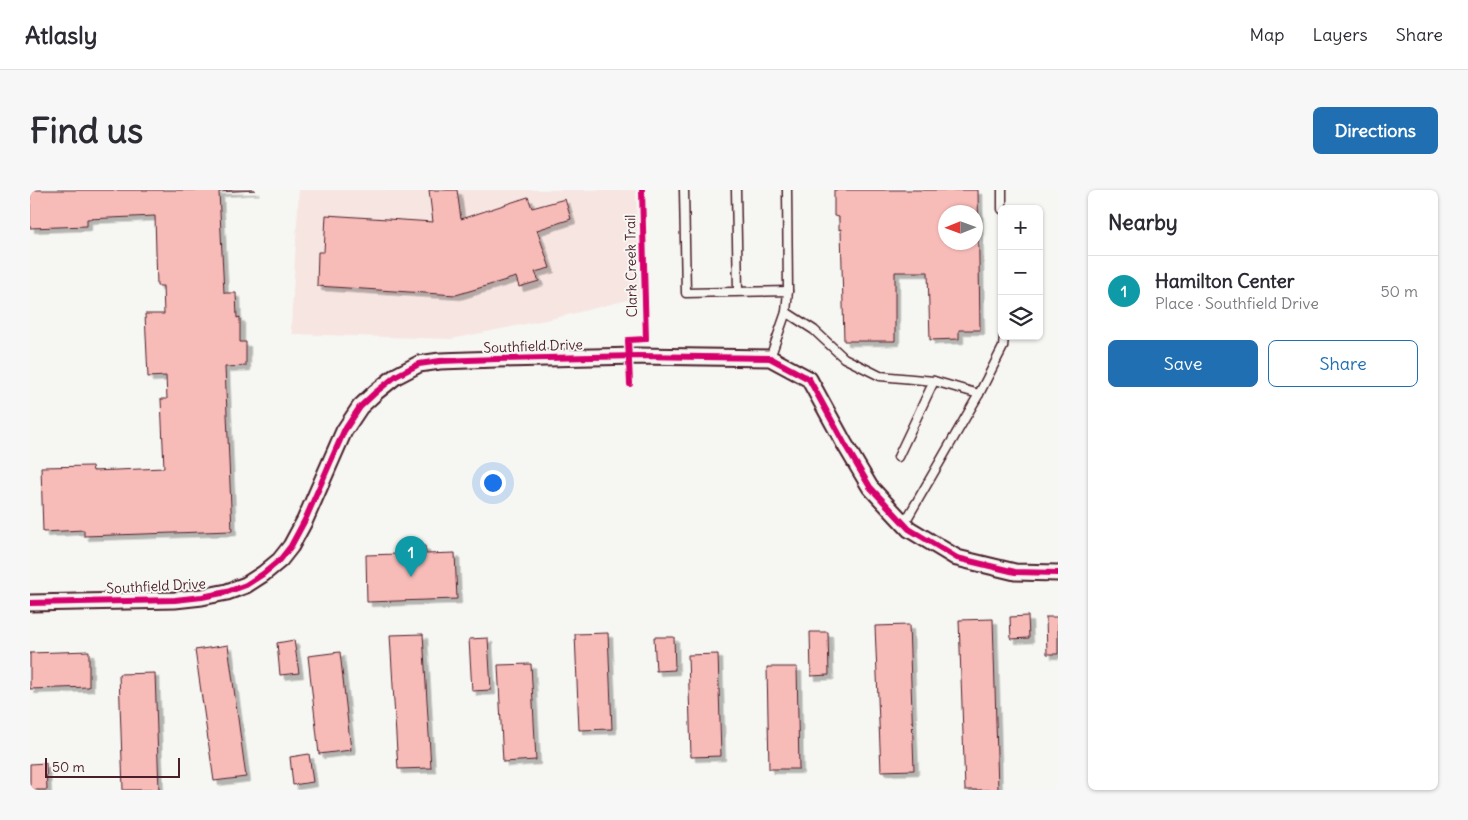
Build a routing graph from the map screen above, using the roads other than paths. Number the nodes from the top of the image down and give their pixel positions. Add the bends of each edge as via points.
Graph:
1 (684, 190) edge
2 (736, 190) edge
3 (787, 190) edge
4 (1002, 190) edge
5 (1002, 205) edge
6 (738, 291) junction
7 (788, 291) junction
8 (786, 312) junction
9 (1004, 340) edge
10 (770, 358) junction
11 (934, 381) junction
12 (979, 394) junction
13 (898, 457) dead end
14 (904, 524) junction
15 (1058, 573) edge
16 (30, 603) edge

1 - 6 lane via 686,293
2 - 6 lane
3 - 7 lane
4 - 5 lane
6 - 7 lane
7 - 8 lane
8 - 10 lane
8 - 11 lane via 814,330 844,358 880,376
9 - 12 lane
10 - 14 street, Southfield Drive via 809,379 870,487
10 - 16 street, Southfield Drive via 629,356 419,364 396,376 360,407 344,431 291,546 280,560 246,585 202,598
11 - 12 lane
11 - 13 lane
12 - 14 lane
14 - 15 street, Southfield Drive via 957,558 1015,572

